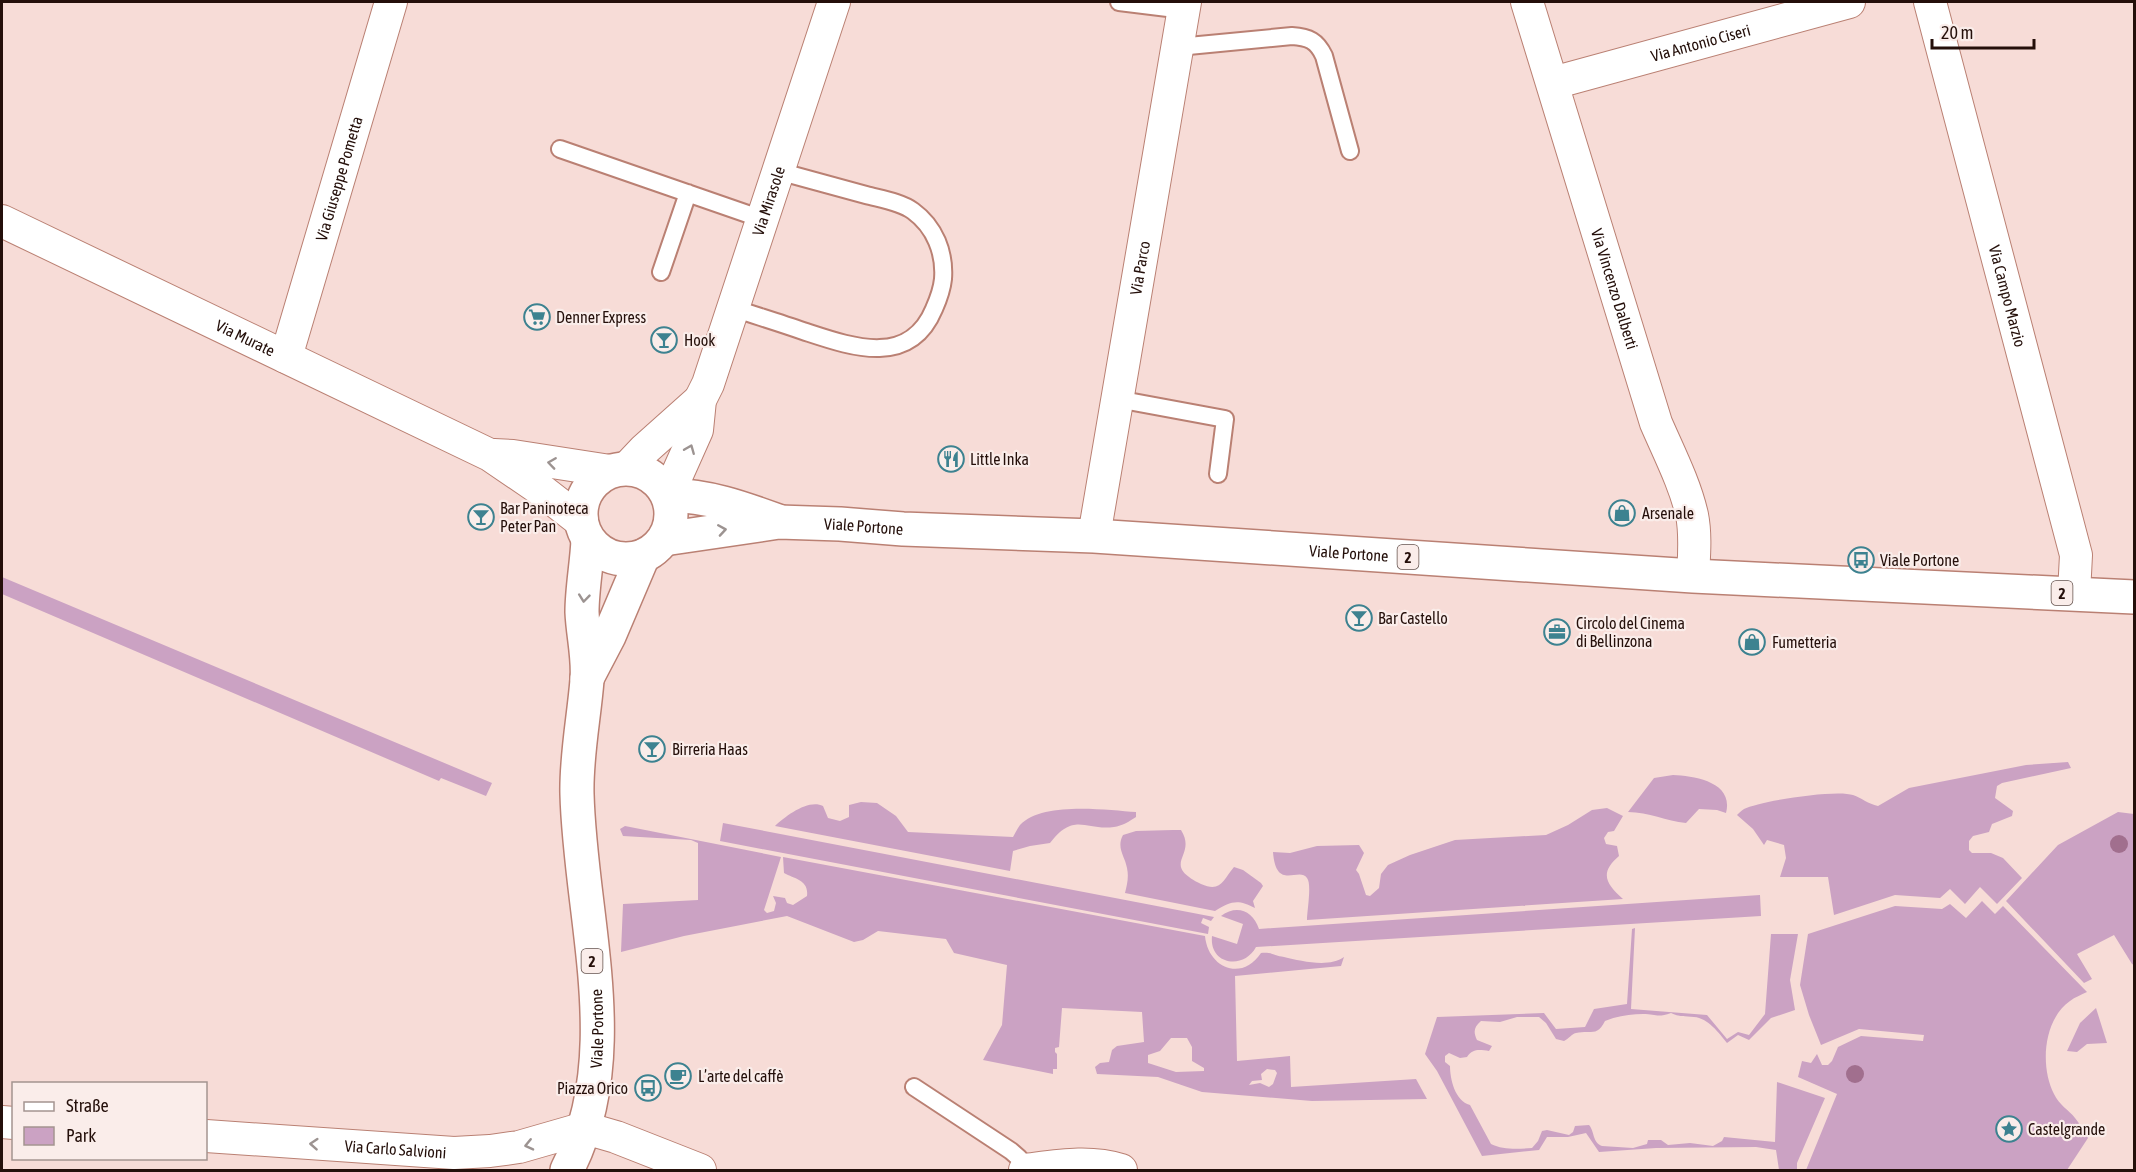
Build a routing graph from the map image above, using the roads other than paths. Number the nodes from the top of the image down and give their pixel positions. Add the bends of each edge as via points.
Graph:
1 (391, 2) edge
2 (834, 2) edge
3 (1119, 2) edge
4 (1527, 2) edge
5 (1849, 2) edge
6 (1930, 2) edge
7 (1185, 6) edge
8 (1178, 47) junction
9 (1553, 83) junction
10 (560, 149) dead end
11 (1350, 151) dead end
12 (778, 171) junction
13 (688, 193) junction
14 (762, 219) junction
15 (2, 220) edge
16 (661, 272) dead end
17 (734, 308) junction
18 (286, 357) junction
19 (1117, 399) junction
20 (700, 400) junction
21 (490, 455) junction
22 (619, 470) junction
23 (1218, 474) dead end
24 (668, 495) junction
25 (779, 522) junction
26 (585, 531) junction
27 (1094, 536) junction
28 (654, 548) junction
29 (1693, 576) junction
30 (2074, 593) junction
31 (2134, 597) edge
32 (587, 678) junction
33 (914, 1087) dead end
34 (585, 1128) junction
35 (207, 1136) edge
36 (567, 1170) edge
37 (700, 1170) edge
38 (1024, 1170) edge
39 (1114, 1170) edge

1 - 18 street, Via Giuseppe Pometta
2 - 12 street, Via Mirasole
3 - 7 lane
4 - 9 street, Via Vincenzo Dalberti
5 - 9 street, Via Antonio Ciseri
6 - 30 street, Via Campo Marzio via 2076,555
7 - 8 street, Via Parco
8 - 11 lane via 1292,36 1313,40 1324,56
8 - 19 street, Via Parco
9 - 29 street, Via Vincenzo Dalberti via 1656,423 1692,516
10 - 13 lane
12 - 14 street, Via Mirasole
12 - 17 lane via 912,210 934,235 941,250 943,283 938,300 920,333 892,347 874,348 842,343
13 - 14 lane
13 - 16 lane
14 - 17 street, Via Mirasole
15 - 18 street, Via Murate
17 - 20 street, Via Mirasole
18 - 21 street, Via Murate
19 - 23 lane via 1225,419
19 - 27 street, Via Parco
20 - 22 street, Via Mirasole
24 -> 20 street, Via Mirasole via 697,430
22 -> 21 street, Via Murate
21 - 26 street, Via Murate via 537,487
22 - 24 main road via 646,473
22 - 26 main road via 593,483 586,494 582,505
24 - 25 main road, Viale Portone / 2 via 694,495 734,504
24 - 28 main road via 672,517
25 - 27 main road, Viale Portone / 2
28 -> 25 main road, Viale Portone / 2
26 - 28 main road via 597,549 607,555 625,559
26 -> 32 main road, Viale Portone / 2 via 582,610
27 - 29 main road, Viale Portone / 2
28 - 32 main road, Viale Portone / 2
29 - 30 main road, Viale Portone / 2
30 - 31 main road, Viale Portone / 2
32 - 34 main road, Viale Portone / 2 via 577,793 597,1042 594,1089
33 - 38 lane via 1011,1150
34 -> 35 street, Via Carlo Salvioni via 519,1147 454,1153
34 - 36 main road, 2
34 - 37 street
38 - 39 street via 1092,1164

